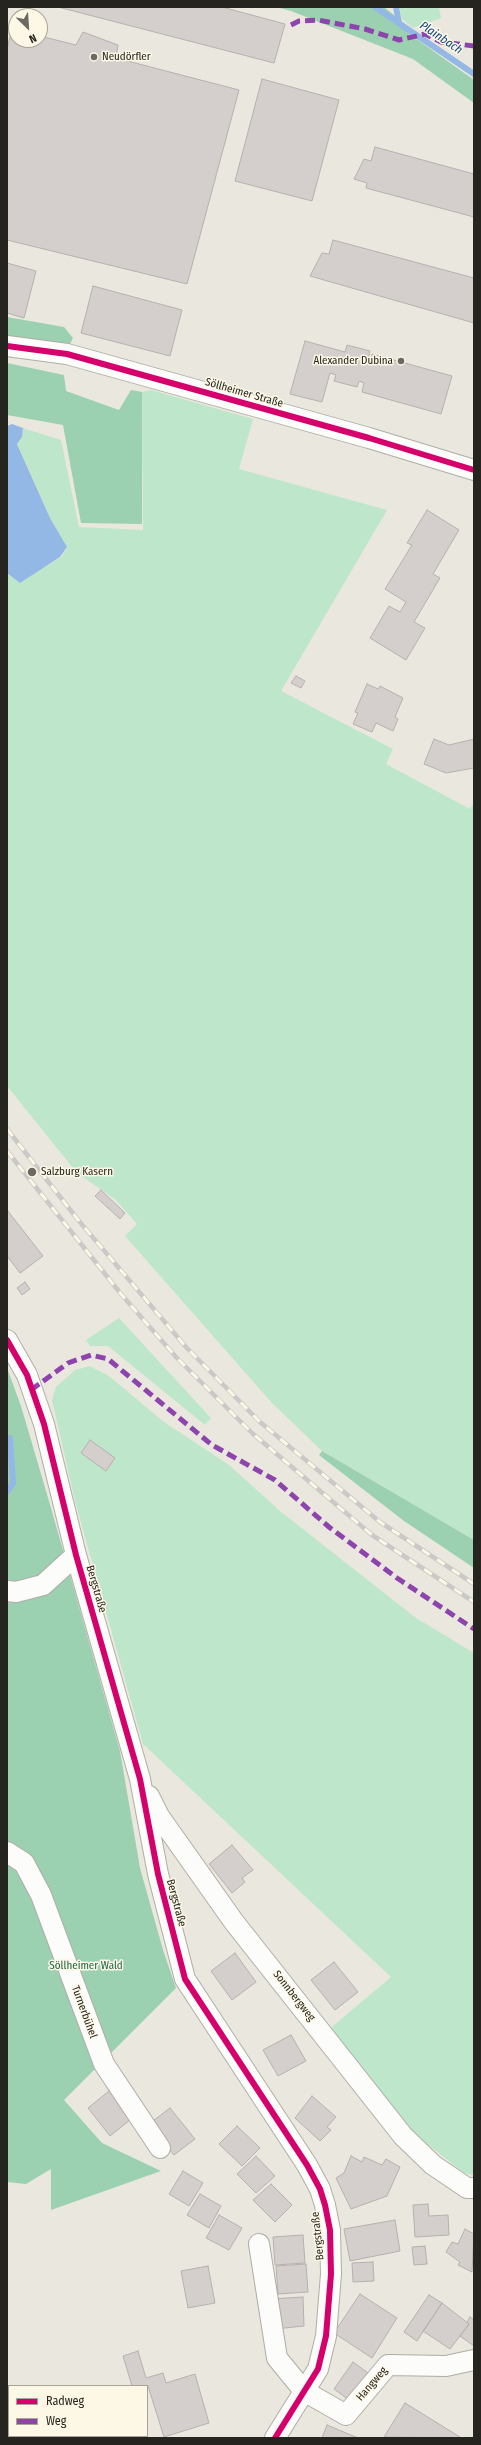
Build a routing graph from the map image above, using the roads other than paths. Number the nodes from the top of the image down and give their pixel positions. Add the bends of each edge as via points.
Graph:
1 (7, 346) edge
2 (474, 470) edge
3 (7, 1340) edge
4 (76, 1555) junction
5 (7, 1591) edge
6 (140, 1779) junction
7 (7, 1852) edge
8 (160, 2148) dead end
9 (474, 2188) edge
10 (259, 2244) dead end
11 (474, 2360) edge
12 (304, 2391) junction
13 (279, 2436) edge

1 - 2 street, Söllheimer Straße via 67,354
3 - 4 street, Bergstraße via 27,1375 44,1424
4 - 5 street via 43,1585 16,1592
4 - 6 street, Bergstraße
6 - 9 street, Sonnbergweg via 159,1816 234,1922 403,2136 433,2165 467,2188
6 - 12 street, Bergstraße via 158,1874 186,1979 307,2164 325,2205 330,2230 331,2274 326,2336 318,2369
7 - 8 street, Turnerbühel via 24,1863 41,1894 104,2064
10 - 12 street via 277,2358
11 - 12 street, Hangweg via 446,2366 388,2365 346,2415
12 - 13 street, Bergstraße

